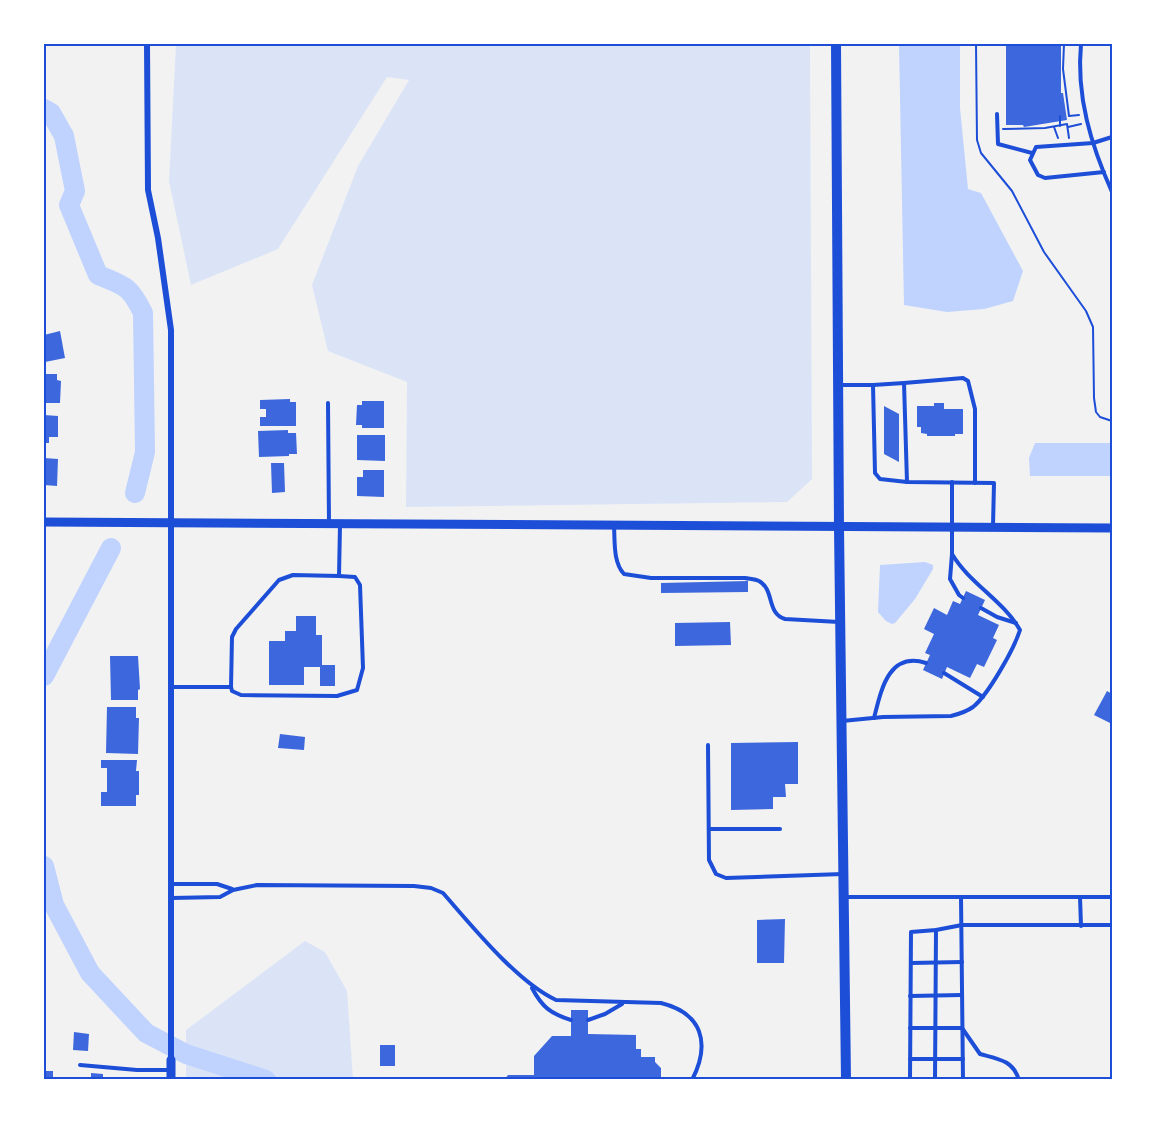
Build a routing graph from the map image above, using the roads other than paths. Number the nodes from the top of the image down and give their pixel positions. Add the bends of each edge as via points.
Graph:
1 (147, 44) edge
2 (836, 44) edge
3 (1081, 44) edge
4 (997, 114) dead end
5 (1113, 137) edge
6 (1093, 143) junction
7 (1032, 153) junction
8 (1104, 172) junction
9 (1113, 192) edge
10 (904, 382) junction
11 (837, 385) junction
12 (873, 386) junction
13 (328, 403) dead end
14 (907, 482) junction
15 (952, 482) junction
16 (975, 483) junction
17 (44, 522) edge
18 (171, 523) junction
19 (329, 525) junction
20 (340, 525) junction
21 (614, 526) junction
22 (839, 528) junction
23 (952, 528) junction
24 (993, 528) junction
25 (1113, 528) edge
26 (952, 554) junction
27 (339, 576) junction
28 (963, 598) dead end
29 (981, 609) dead end
30 (840, 622) junction
31 (1017, 624) junction
32 (926, 663) dead end
33 (944, 673) dead end
34 (170, 687) junction
35 (231, 687) junction
36 (983, 697) junction
37 (874, 718) junction
38 (842, 721) junction
39 (708, 745) dead end
40 (709, 829) junction
41 (780, 829) dead end
42 (844, 874) junction
43 (170, 884) junction
44 (233, 890) junction
45 (844, 897) junction
46 (961, 897) junction
47 (1080, 897) junction
48 (1110, 897) dead end
49 (170, 898) junction
50 (962, 925) junction
51 (1081, 926) junction
52 (1113, 926) edge
53 (936, 930) junction
54 (962, 962) junction
55 (911, 963) junction
56 (936, 963) junction
57 (531, 984) junction
58 (962, 995) junction
59 (910, 996) junction
60 (936, 996) junction
61 (624, 1002) junction
62 (571, 1020) dead end
63 (588, 1020) dead end
64 (910, 1028) junction
65 (935, 1028) junction
66 (962, 1028) junction
67 (935, 1058) junction
68 (910, 1059) junction
69 (963, 1059) junction
70 (171, 1060) joint
71 (80, 1065) dead end
72 (171, 1075) edge
73 (692, 1080) edge
74 (846, 1080) edge
75 (910, 1080) edge
76 (935, 1080) edge
77 (963, 1080) edge
78 (1019, 1080) edge

1 - 18 street via 148,190 171,330
2 - 11 main road
3 - 6 lane via 1084,112
4 - 7 lane via 998,144
5 - 6 lane
6 - 7 lane via 1036,147
6 - 8 lane
7 - 8 lane via 1033,168 1045,177
8 - 9 lane
10 - 12 lane
10 - 14 lane
10 - 16 lane via 963,378 968,381 975,409
11 - 12 lane
11 - 22 main road
12 - 14 lane via 874,473 880,479
13 - 19 lane
14 - 15 lane
15 - 16 lane
15 - 23 lane
16 - 24 lane via 994,483
17 - 18 street
18 - 19 street
18 - 34 street
19 - 20 street
20 - 21 street
20 - 27 lane
21 - 22 street
21 - 30 lane via 617,559 624,574 759,581 766,587 778,617
22 - 23 street
22 - 30 main road
23 - 24 street
23 - 26 lane
24 - 25 street
26 - 28 lane via 950,579
26 - 31 lane via 960,568
27 - 35 lane via 294,575 279,580 241,621 232,637
27 - 35 lane via 355,577 360,585 363,668 357,690 337,696 241,695
29 - 31 lane
30 - 38 main road
31 - 36 lane via 1020,630 1016,643
32 - 37 lane via 908,661 888,675
33 - 36 lane
34 - 35 lane
34 - 43 street
36 - 37 lane via 951,716
37 - 38 lane
38 - 42 main road
39 - 40 lane
40 - 41 lane
40 - 42 lane via 709,860 720,877
42 - 45 main road
43 - 44 lane via 217,884
43 - 49 street
44 - 49 lane via 220,897
44 - 57 lane via 258,885 431,888 443,893
45 - 46 lane
45 - 74 main road
46 - 47 lane
46 - 50 lane
47 - 48 lane
47 - 51 lane
49 - 70 street
50 - 51 lane
50 - 53 lane
50 - 54 lane
51 - 52 lane
53 - 55 lane via 911,932
53 - 56 lane
54 - 56 lane
54 - 58 lane
55 - 56 lane
55 - 59 lane
56 - 60 lane
57 - 61 lane via 556,1000
57 - 62 lane via 538,999 554,1015
58 - 60 lane
58 - 66 lane
59 - 60 lane
59 - 64 lane
60 - 65 lane
61 - 63 lane
61 - 73 lane via 678,1007 692,1018 702,1036 703,1052
64 - 65 lane
64 - 68 lane
65 - 66 lane
65 - 67 lane
66 - 69 lane
66 - 78 lane via 980,1054 1007,1061
67 - 68 lane
67 - 69 lane
67 - 76 lane
68 - 75 lane
69 - 77 lane
70 - 72 street
71 - 72 lane

